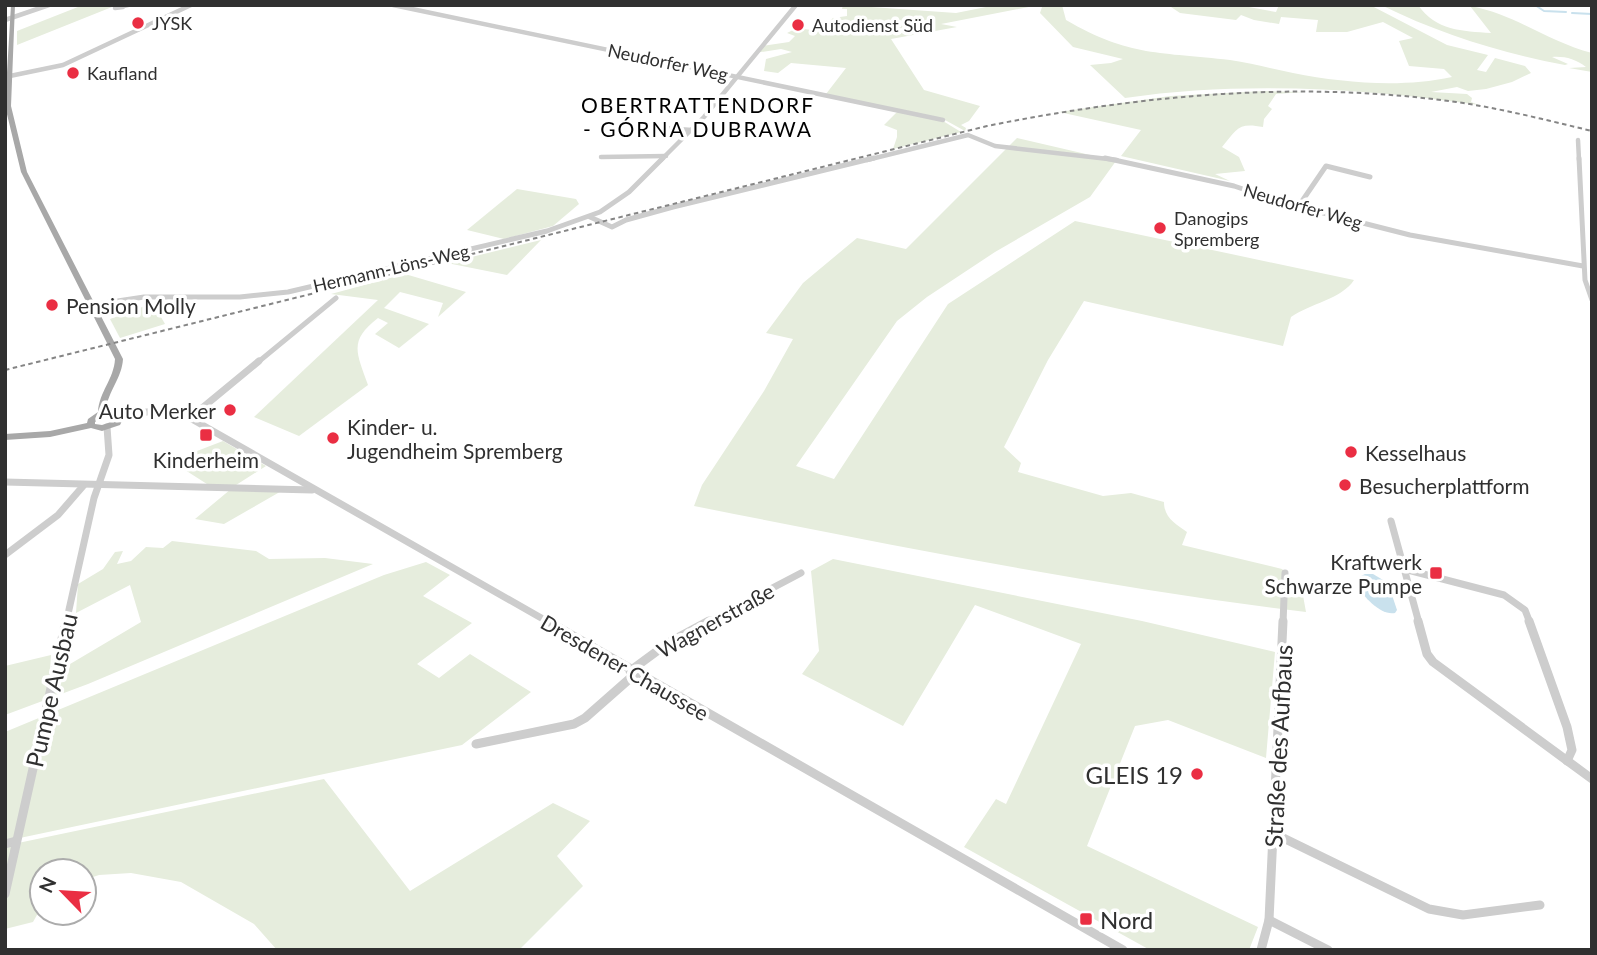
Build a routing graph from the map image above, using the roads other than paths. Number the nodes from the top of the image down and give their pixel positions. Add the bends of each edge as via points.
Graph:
1 (13, 5) edge
2 (49, 5) edge
3 (191, 5) edge
4 (393, 5) edge
5 (796, 5) edge
6 (8, 19) edge
7 (736, 75) junction
8 (6, 77) edge
9 (943, 120) dead end
10 (635, 126) dead end
11 (692, 131) junction
12 (1578, 140) dead end
13 (667, 156) junction
14 (601, 158) dead end
15 (1370, 177) dead end
16 (1298, 207) junction
17 (590, 217) junction
18 (1583, 266) junction
19 (336, 298) dead end
20 (1592, 300) edge
21 (91, 305) junction
22 (102, 413) junction
23 (121, 415) junction
24 (190, 418) junction
25 (91, 425) junction
26 (107, 427) junction
27 (5, 437) edge
28 (5, 482) edge
29 (84, 485) junction
30 (98, 486) junction
31 (316, 490) junction
32 (1391, 521) dead end
33 (5, 555) edge
34 (1404, 569) junction
35 (801, 573) dead end
36 (1285, 573) dead end
37 (632, 673) junction
38 (475, 744) dead end
39 (1567, 761) junction
40 (1592, 779) edge
41 (1273, 833) junction
42 (16, 841) junction
43 (5, 844) edge
44 (5, 894) edge
45 (1540, 905) dead end
46 (1269, 920) junction
47 (1123, 950) edge
48 (1261, 950) edge
49 (1328, 950) edge

1 - 6 main road
2 - 6 street
3 - 8 street via 57,67
4 - 7 street, Neudorfer Weg
5 - 7 street, Hermann-Löns-Weg
6 - 8 main road
7 - 9 street, Neudorfer Weg
7 - 11 street, Hermann-Löns-Weg
8 - 21 main road via 24,172
10 - 11 street
11 - 13 street, Hermann-Löns-Weg
12 - 18 street via 1586,248
13 - 14 street
13 - 17 street, Hermann-Löns-Weg via 621,200
15 - 16 street via 1326,166
16 - 17 street, Neudorfer Weg via 1234,186 1114,159 995,146 968,135 673,207 612,227
16 - 18 street, Neudorfer Weg via 1441,242
17 - 21 street, Hermann-Löns-Weg via 288,292 144,297
18 - 20 street via 1584,287
19 - 24 street
21 - 22 main road via 119,359 118,375 102,401
22 - 23 main road
22 - 25 main road
23 - 24 street, Dresdener Chaussee via 164,410
23 - 26 main road
24 - 31 street, Dresdener Chaussee
25 - 26 main road
25 - 27 main road
26 - 30 street, Pumpe Ausbau via 109,455
28 - 29 street
29 - 30 street
29 - 33 street via 58,515
30 - 31 street
30 - 42 street, Pumpe Ausbau
31 - 37 street, Dresdener Chaussee
32 - 34 street
34 - 39 street via 1424,648 1433,662
34 - 39 street via 1504,595 1525,610 1567,727 1572,750
35 - 37 street, Wagnerstraße via 667,643
36 - 41 street, Straße des Aufbaus
37 - 38 street, Wagnerstraße via 574,724
37 - 47 street, Dresdener Chaussee
39 - 40 street
41 - 45 street via 1429,909 1463,915
41 - 46 street, Straße des Aufbaus
42 - 43 street
42 - 44 street, Pumpe Ausbau
46 - 48 street, Straße des Aufbaus
46 - 49 street

